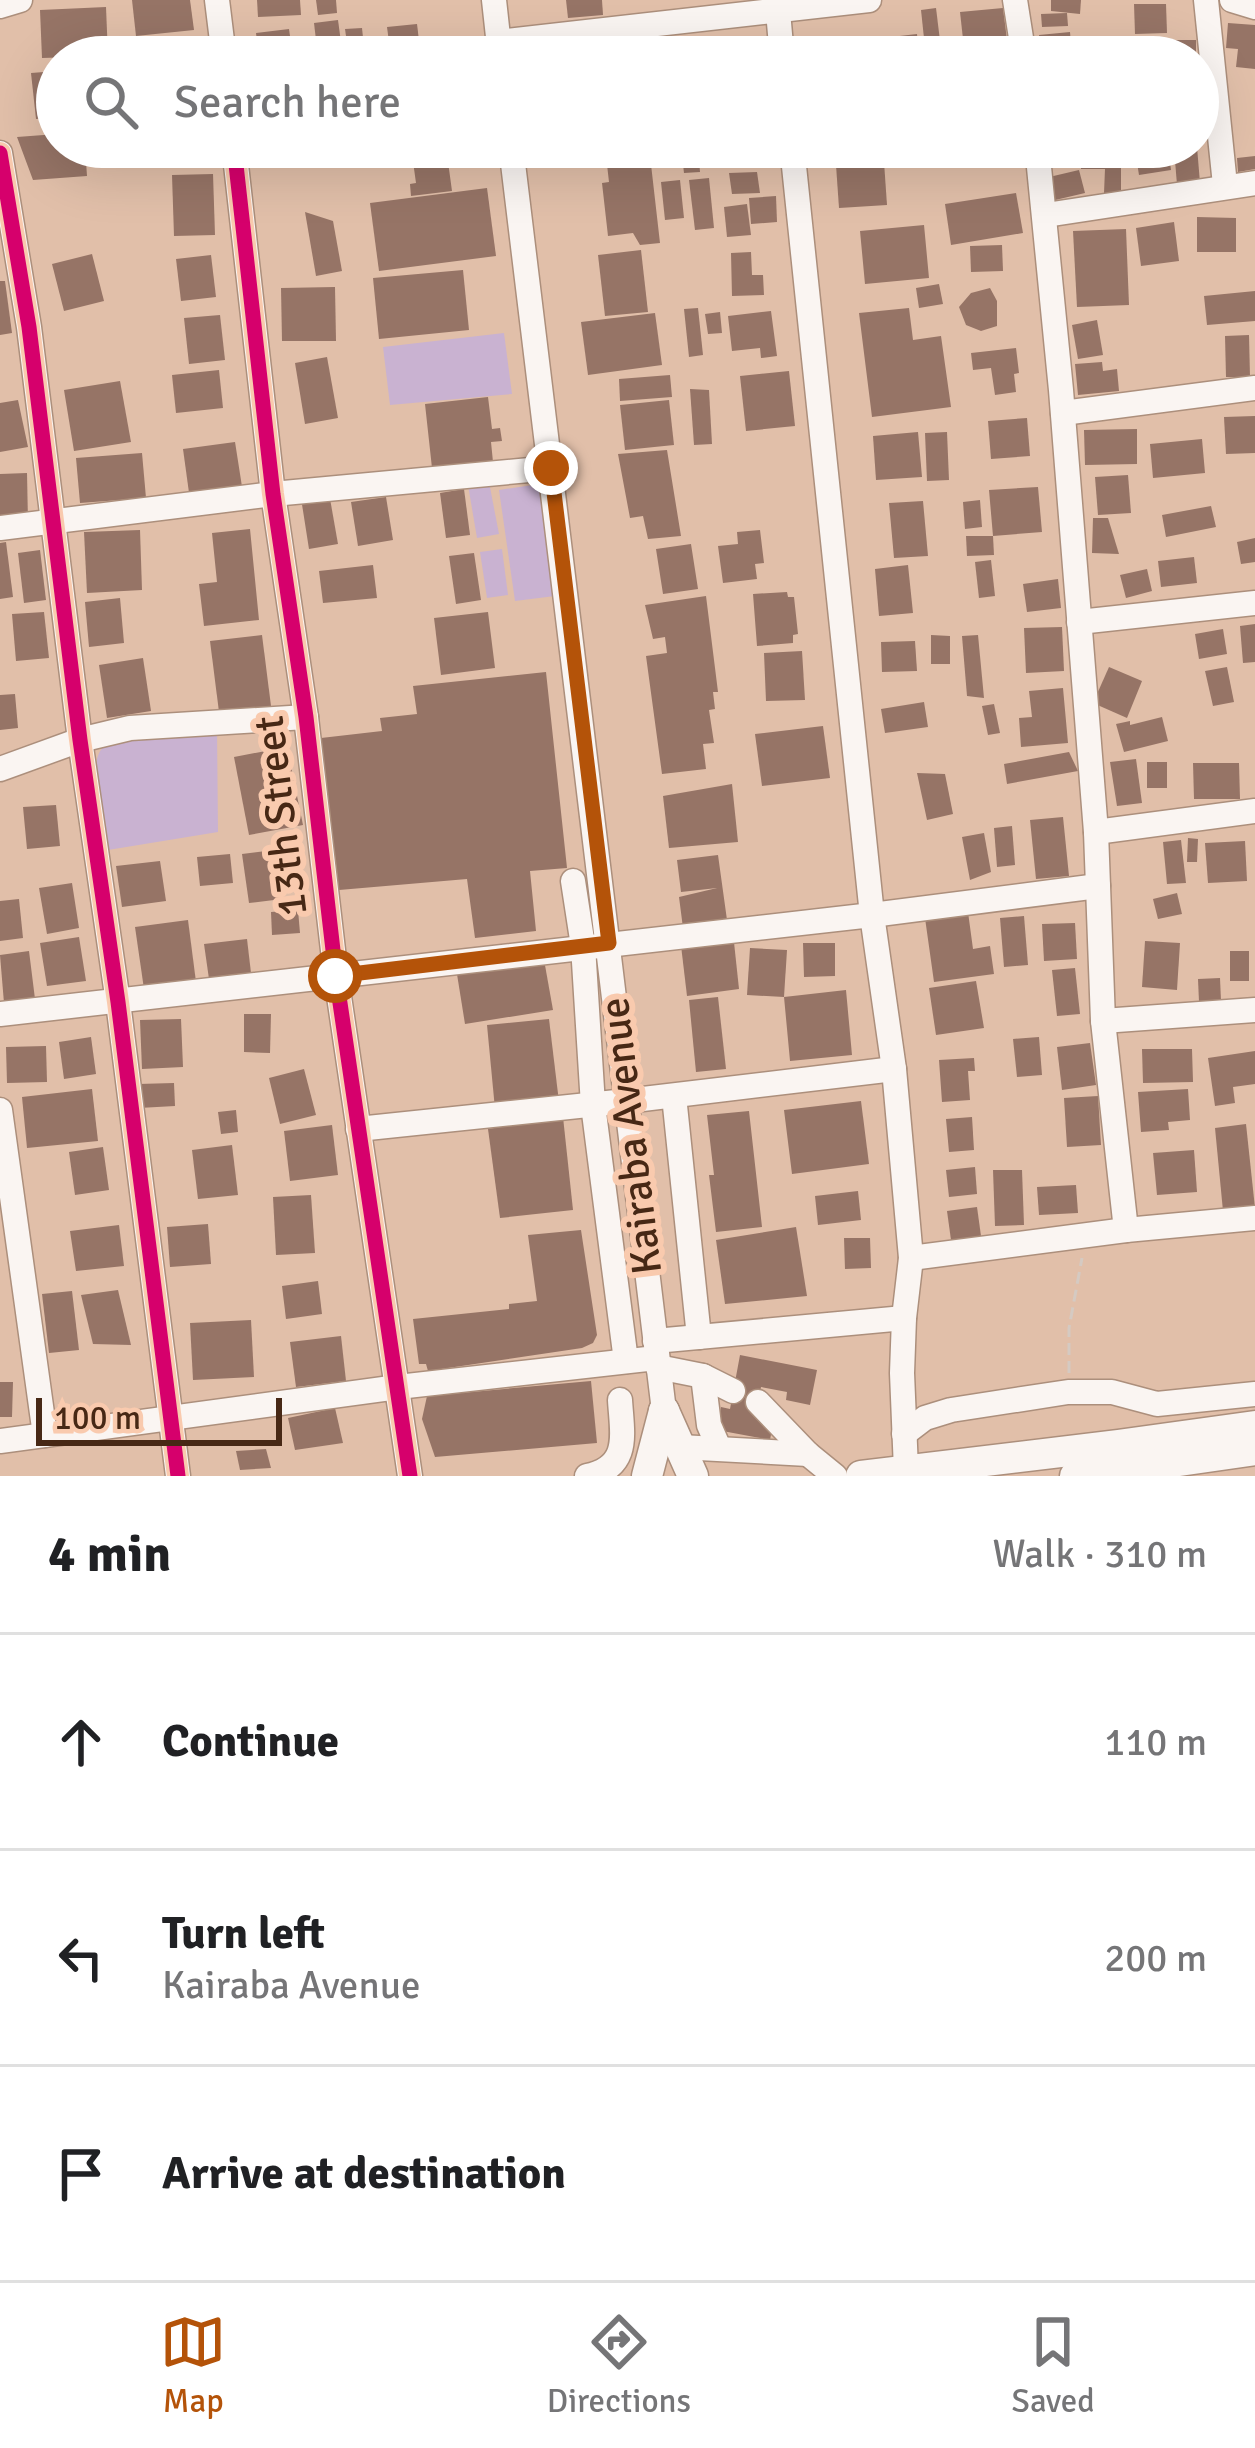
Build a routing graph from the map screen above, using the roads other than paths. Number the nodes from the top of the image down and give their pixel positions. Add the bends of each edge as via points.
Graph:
1 (20, 0) edge
2 (217, 0) edge
3 (494, 0) edge
4 (869, 0) edge
5 (1015, 0) edge
6 (1206, 0) edge
7 (1232, 0) edge
8 (0, 6) edge
9 (777, 6) edge
10 (1255, 7) edge
11 (221, 36) edge
12 (498, 36) edge
13 (587, 36) edge
14 (780, 36) edge
15 (1021, 36) edge
16 (1210, 36) edge
17 (1219, 127) edge
18 (0, 153) edge
19 (236, 168) edge
20 (515, 168) edge
21 (794, 168) edge
22 (1040, 168) edge
23 (1255, 183) edge
24 (1225, 185) junction
25 (1046, 215) junction
26 (1255, 388) edge
27 (1063, 413) junction
28 (551, 468) junction
29 (273, 494) junction
30 (52, 521) junction
31 (0, 528) edge
32 (1255, 603) edge
33 (1079, 622) junction
34 (306, 717) junction
35 (80, 740) junction
36 (0, 769) edge
37 (1255, 811) edge
38 (1096, 832) junction
39 (573, 881) dead end
40 (1098, 886) junction
41 (872, 915) junction
42 (596, 944) junction
43 (335, 976) junction
44 (118, 1002) junction
45 (1255, 1010) edge
46 (0, 1014) edge
47 (1103, 1022) junction
48 (894, 1069) junction
49 (674, 1096) junction
50 (626, 1101) junction
51 (593, 1105) junction
52 (0, 1110) edge
53 (358, 1129) junction
54 (1248, 1222) edge
55 (1126, 1230) junction
56 (911, 1258) junction
57 (904, 1318) junction
58 (699, 1337) junction
59 (656, 1355) junction
60 (626, 1361) junction
61 (703, 1376) junction
62 (398, 1387) junction
63 (733, 1391) dead end
64 (1255, 1394) edge
65 (620, 1400) dead end
66 (758, 1402) dead end
67 (664, 1411) junction
68 (169, 1420) junction
69 (1255, 1426) edge
70 (904, 1434) junction
71 (46, 1435) junction
72 (0, 1441) edge
73 (680, 1447) junction
74 (719, 1448) junction
75 (1255, 1450) edge
76 (808, 1454) junction
77 (907, 1470) junction
78 (1255, 1470) edge
79 (178, 1476) edge
80 (410, 1476) edge
81 (587, 1476) edge
82 (647, 1476) edge
83 (693, 1476) edge
84 (835, 1476) edge
85 (861, 1476) edge
86 (1075, 1476) edge
87 (1216, 1476) edge

1 - 8 street
2 - 11 street
3 - 12 street
4 - 9 street
5 - 15 street
6 - 16 street
7 - 10 street
9 - 13 street
9 - 14 street
17 - 24 street
18 - 30 street
19 - 29 street, 13th Street
20 - 28 street, Kairaba Avenue
21 - 41 street
22 - 25 street
23 - 24 street
24 - 25 street
25 - 27 street
26 - 27 street
27 - 33 street
28 - 29 street
28 - 42 street, Kairaba Avenue
29 - 30 street
29 - 34 street, 13th Street
30 - 31 street
30 - 35 street
32 - 33 street
33 - 38 street
34 - 35 street via 147,727
34 - 43 street, 13th Street
35 - 36 street
35 - 44 street
37 - 38 street
38 - 40 street
39 - 42 street
40 - 41 street
40 - 47 street
41 - 42 street
41 - 48 street
42 - 43 street
42 - 50 street, Kairaba Avenue
42 - 51 street
43 - 44 street
43 - 53 street, 13th Street
44 - 46 street
44 - 68 street
45 - 47 street
47 - 55 street
48 - 49 street
48 - 56 street
49 - 50 street
49 - 58 street
50 - 51 street
50 - 59 street, Kairaba Avenue
51 - 53 street
51 - 60 street
52 - 71 street
53 - 62 street, 13th Street
54 - 55 street
55 - 56 street
56 - 57 street
57 - 58 street
57 - 70 street
58 - 59 street
59 - 60 street
59 - 61 street
59 - 67 street, Kairaba Avenue
60 - 62 street
61 - 63 street
61 - 74 street
62 - 68 street
62 - 80 street, 13th Street
64 - 70 street via 1157,1404 1112,1392 1068,1393 951,1410
65 - 81 street via 622,1448 615,1462
66 - 76 street
67 - 73 main road
67 - 82 main road
68 - 71 street
68 - 79 street
69 - 77 main road
70 - 77 street
71 - 72 street
73 - 74 street
73 - 83 main road
74 - 76 street
75 - 86 main road
76 - 84 street
77 - 85 main road
78 - 87 main road

